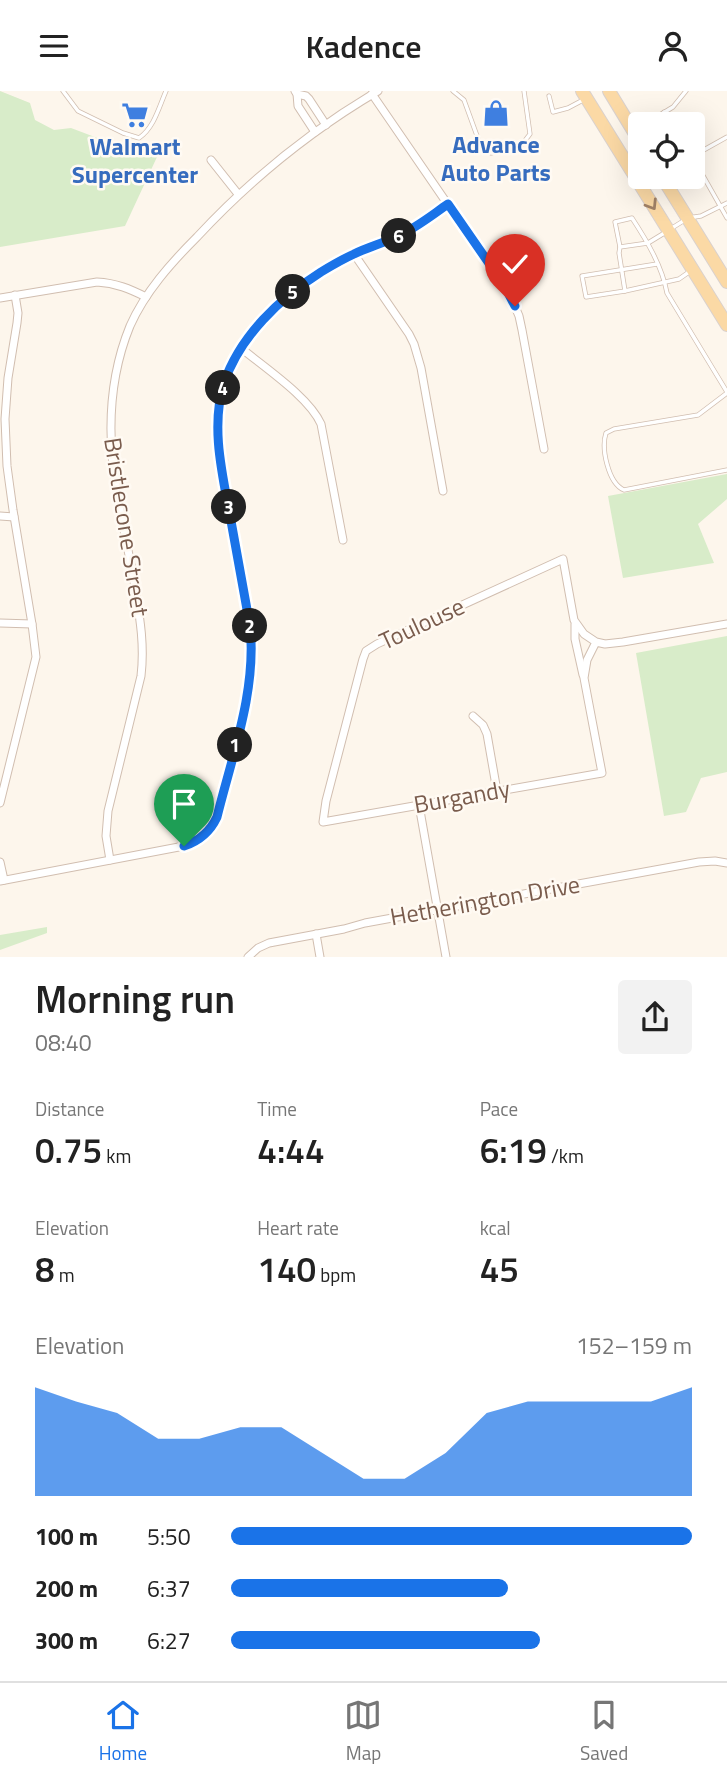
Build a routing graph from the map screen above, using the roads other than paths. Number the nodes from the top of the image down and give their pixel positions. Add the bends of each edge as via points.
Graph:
1 (63, 91) edge
2 (166, 91) edge
3 (453, 91) edge
4 (524, 91) edge
5 (687, 91) edge
6 (296, 92) edge
7 (613, 92) edge
8 (375, 93) edge
9 (584, 95) edge
10 (549, 96) dead end
11 (313, 104) junction
12 (302, 111) junction
13 (665, 112) edge
14 (628, 114) edge
15 (326, 125) junction
16 (315, 132) junction
17 (727, 137) edge
18 (705, 150) edge
19 (211, 160) dead end
20 (705, 179) edge
21 (670, 189) edge
22 (239, 194) junction
23 (727, 203) edge
24 (448, 204) junction
25 (720, 207) junction
26 (688, 218) junction
27 (727, 218) edge
28 (668, 231) junction
29 (648, 243) junction
30 (621, 247) junction
31 (354, 254) junction
32 (657, 264) junction
33 (621, 270) junction
34 (693, 270) junction
35 (725, 276) edge
36 (665, 282) junction
37 (625, 291) junction
38 (15, 295) junction
39 (146, 297) junction
40 (0, 298) edge
41 (727, 325) edge
42 (241, 348) junction
43 (727, 393) edge
44 (3, 410) edge
45 (544, 449) dead end
46 (727, 470) edge
47 (443, 491) dead end
48 (0, 516) edge
49 (14, 517) junction
50 (343, 540) dead end
51 (575, 620) junction
52 (0, 623) edge
53 (32, 624) junction
54 (727, 624) edge
55 (596, 642) junction
56 (584, 678) junction
57 (473, 716) dead end
58 (497, 791) junction
59 (0, 803) edge
60 (419, 805) junction
61 (323, 822) joint
62 (110, 860) junction
63 (0, 862) edge
64 (727, 863) edge
65 (2, 880) edge
66 (438, 909) junction
67 (316, 934) junction
68 (248, 957) edge
69 (320, 957) edge
70 (446, 957) edge

1 - 2 lane via 78,111 139,138 151,126
3 - 4 lane via 464,100 480,144 491,153 520,147 530,134
5 - 13 lane
6 - 11 street
6 - 12 street
7 - 14 main road
8 - 15 street, Bristlecone Street
8 - 24 street
9 - 10 lane via 568,108 552,112
9 -> 28 main road
11 - 12 street
11 - 15 street
12 - 16 street
15 - 16 street, Bristlecone Street
16 - 22 street, Bristlecone Street
17 - 18 lane
19 - 22 street
20 - 25 lane
21 - 26 main road
22 - 39 street, Bristlecone Street
23 - 25 lane
24 - 31 street via 398,236
24 - 45 street via 515,306
25 - 26 lane
25 - 27 lane
26 - 28 lane
26 - 35 main road
28 - 29 lane
28 - 34 main road
29 - 30 lane
29 - 30 lane via 632,218 615,222
29 - 32 lane
30 - 33 lane
31 - 42 street via 284,299
31 - 47 street via 414,344
32 - 33 lane
32 - 36 lane
33 - 37 lane
33 - 37 lane via 582,276 586,297
34 - 36 lane
34 - 41 main road
36 - 37 lane
36 - 43 lane via 667,293
38 - 39 street via 97,282
38 - 40 street
38 - 44 street via 17,323
39 - 62 street, Bristlecone Street via 122,348 110,421 114,473 143,642 141,676 108,811
42 - 50 street via 317,415
42 - 62 street via 224,385 218,436 250,626 247,700 217,817 204,836 184,846
43 - 46 lane via 698,415 614,429 603,441 610,477 624,490
44 - 49 street
48 - 49 street
49 - 53 street
51 - 55 street
51 - 56 street
51 - 61 street, Toulouse via 563,559 366,651
52 - 53 street
53 - 59 street via 33,674
54 - 55 street via 623,642
55 - 56 street
56 - 58 street, Burgandy via 602,773
57 - 58 street via 487,734
58 - 60 street, Burgandy
60 - 61 street, Burgandy
60 - 66 street
62 - 65 street
63 - 65 street
64 - 66 street, Hetherington Drive via 699,862
66 - 67 street, Hetherington Drive
66 - 70 street
67 - 68 street, Hetherington Drive via 269,943
67 - 69 street

